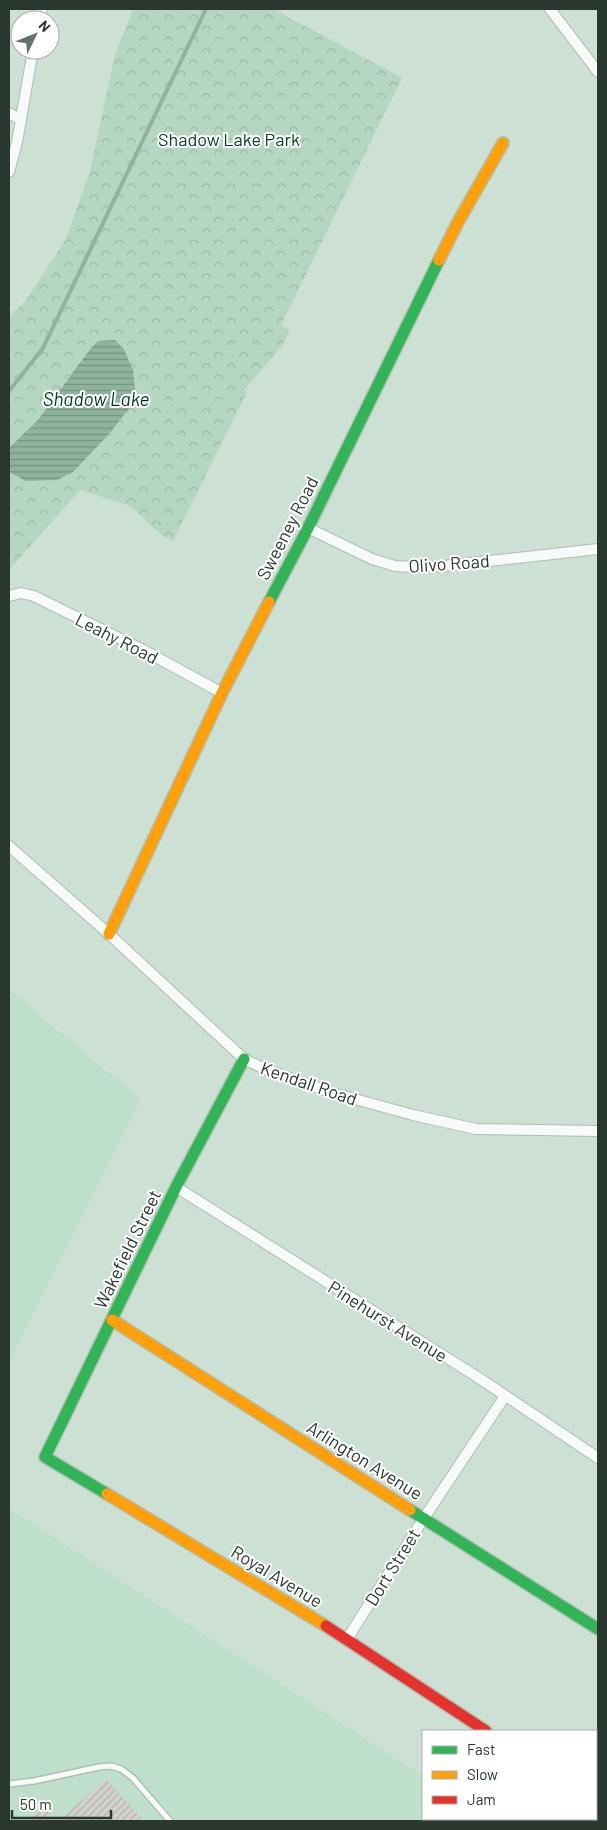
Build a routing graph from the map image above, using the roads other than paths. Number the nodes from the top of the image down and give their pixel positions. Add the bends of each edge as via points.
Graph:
1 (550, 9) edge
2 (31, 60) edge
3 (598, 72) edge
4 (9, 113) edge
5 (21, 120) junction
6 (503, 142) dead end
7 (9, 172) edge
8 (308, 528) junction
9 (598, 548) edge
10 (9, 596) edge
11 (222, 693) junction
12 (9, 846) edge
13 (109, 934) junction
14 (244, 1059) junction
15 (598, 1131) edge
16 (176, 1187) junction
17 (112, 1320) junction
18 (505, 1396) junction
19 (45, 1457) joint
20 (598, 1458) edge
21 (424, 1518) junction
22 (598, 1630) edge
23 (347, 1639) junction
24 (484, 1730) edge
25 (9, 1784) edge
26 (170, 1821) edge

1 - 3 street
2 - 5 street
4 - 5 street
5 - 7 street
6 - 8 street, Sweeney Road via 458,222
8 - 9 street, Olivo Road via 372,559 414,568
8 - 11 street, Sweeney Road
10 - 11 street, Leahy Road via 21,593 34,596
11 - 13 street, Sweeney Road
12 - 13 street, Kendall Road
13 - 14 street, Kendall Road
14 - 15 street, Kendall Road via 332,1093 476,1129
14 - 16 street, Wakefield Street
16 - 17 street, Wakefield Street
16 - 18 street, Pinehurst Avenue
17 - 19 street, Wakefield Street
17 - 21 street, Arlington Avenue
18 - 20 street, Pinehurst Avenue
18 - 21 street, Dort Street
19 - 23 street, Royal Avenue
21 - 22 street, Arlington Avenue
21 - 23 street, Dort Street
23 - 24 street, Royal Avenue
25 - 26 lane via 111,1766 133,1778

